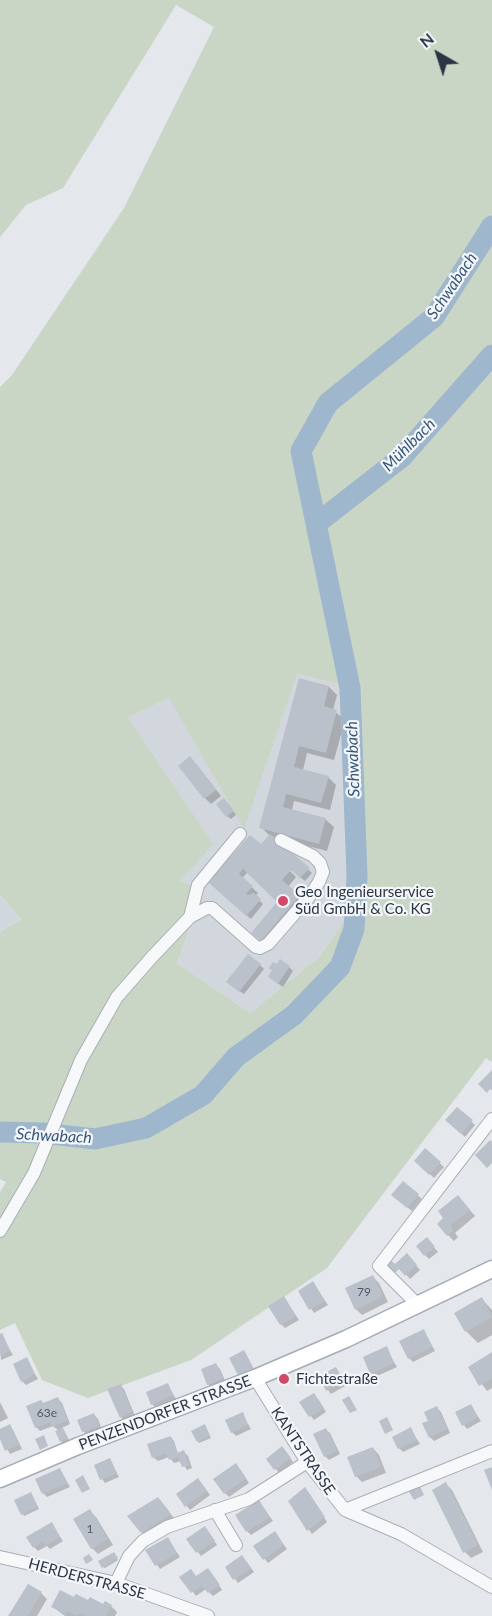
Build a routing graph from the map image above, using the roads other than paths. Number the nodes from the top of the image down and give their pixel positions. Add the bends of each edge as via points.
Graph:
1 (240, 834) dead end
2 (282, 840) dead end
3 (190, 917) junction
4 (492, 1119) edge
5 (0, 1231) edge
6 (492, 1269) edge
7 (419, 1306) junction
8 (255, 1378) junction
9 (492, 1450) edge
10 (307, 1462) junction
11 (0, 1479) edge
12 (215, 1510) junction
13 (345, 1510) junction
14 (236, 1545) dead end
15 (0, 1557) edge
16 (116, 1583) junction
17 (492, 1587) edge
18 (208, 1616) edge

1 - 3 street via 198,885
2 - 3 street via 313,856 323,872 309,897 268,944 256,947 212,908
3 - 5 street via 117,997 81,1060 34,1173
4 - 7 street via 379,1266
6 - 7 main road, PENZENDORFER STRASSE
7 - 8 main road, PENZENDORFER STRASSE
8 - 10 street, KANTSTRASSE
8 - 11 main road, PENZENDORFER STRASSE
9 - 13 street, KANTSTRASSE
10 - 12 street via 249,1498
10 - 13 street, KANTSTRASSE
12 - 14 street
12 - 16 street via 143,1540 129,1556
13 - 17 street via 401,1534
15 - 16 street, HERDERSTRASSE
16 - 18 street, HERDERSTRASSE

